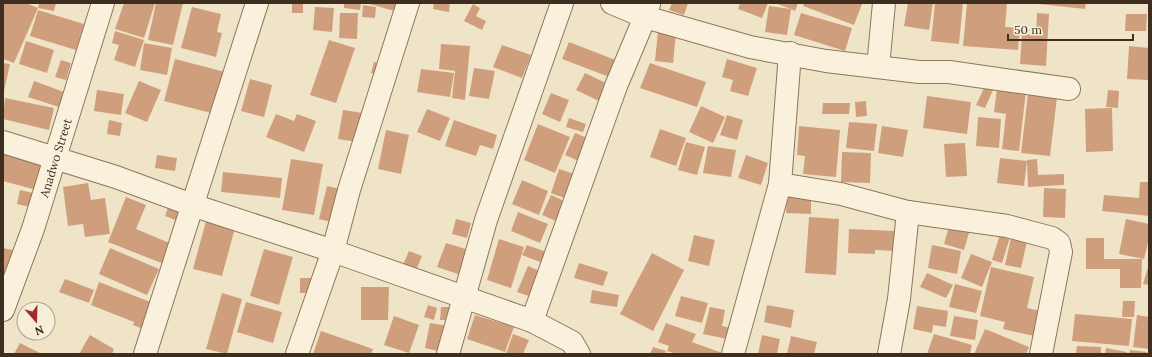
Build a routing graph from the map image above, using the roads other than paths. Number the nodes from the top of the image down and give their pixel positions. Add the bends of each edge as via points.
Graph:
1 (103, 3) edge
2 (257, 3) edge
3 (408, 3) edge
4 (562, 3) edge
5 (612, 3) edge
6 (884, 3) edge
7 (647, 10) edge
8 (790, 53) junction
9 (878, 67) junction
10 (1069, 89) dead end
11 (3, 142) edge
12 (56, 158) junction
13 (780, 184) junction
14 (192, 205) junction
15 (908, 212) junction
16 (333, 251) junction
17 (463, 298) junction
18 (3, 310) edge
19 (532, 321) junction
20 (145, 354) edge
21 (297, 354) edge
22 (448, 354) edge
23 (579, 354) edge
24 (733, 354) edge
25 (889, 354) edge
26 (1041, 354) edge

1 - 12 street, Anadwo Street
2 - 14 street
3 - 16 street via 349,190
4 - 17 street via 486,220
5 - 7 street
6 - 9 street
7 - 8 street via 750,47
7 - 19 street via 616,86
8 - 9 street via 826,61
8 - 13 street
9 - 10 street via 918,72 949,72
11 - 12 street
12 - 14 street
12 - 18 street, Anadwo Street
13 - 15 street via 841,194
13 - 24 street
14 - 16 street
14 - 20 street
15 - 25 street via 899,299
15 - 26 street via 1007,226 1052,238 1059,243 1061,252
16 - 17 street
16 - 21 street
17 - 19 street
17 - 22 street
19 - 23 street via 572,342

